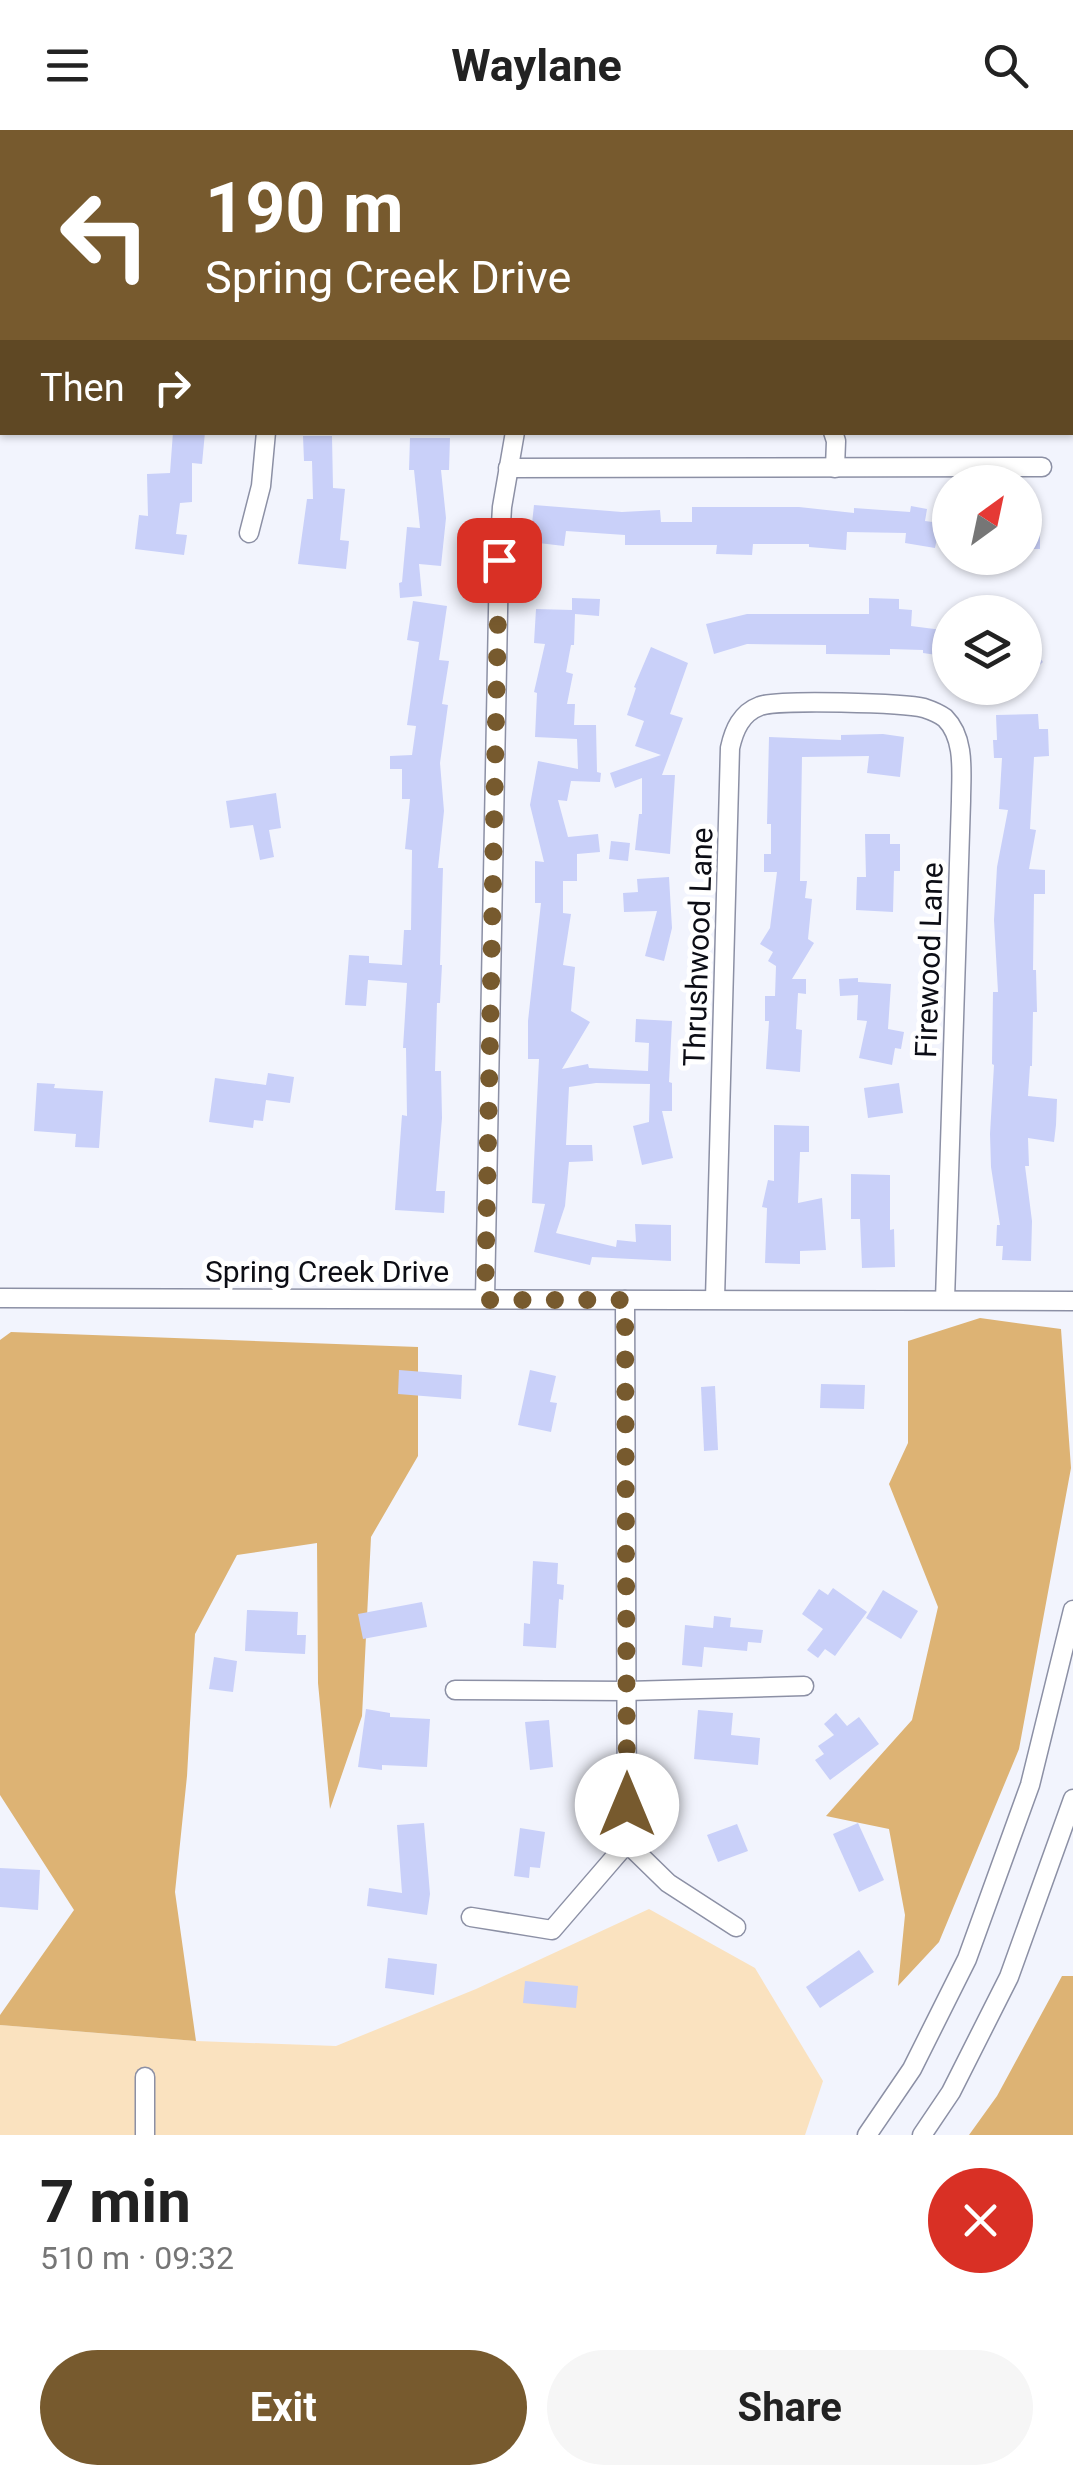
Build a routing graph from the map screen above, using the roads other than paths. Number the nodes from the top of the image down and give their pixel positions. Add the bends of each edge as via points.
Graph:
1 (266, 435) edge
2 (514, 435) edge
3 (834, 435) edge
4 (508, 468) junction
5 (835, 468) junction
6 (932, 468) edge
7 (248, 532) dead end
8 (855, 704) joint
9 (0, 1298) edge
10 (716, 1299) junction
11 (485, 1300) junction
12 (625, 1300) junction
13 (945, 1300) junction
14 (1073, 1301) edge
15 (1073, 1610) edge
16 (804, 1686) dead end
17 (455, 1690) dead end
18 (627, 1691) junction
19 (1073, 1799) edge
20 (627, 1843) junction
21 (471, 1918) dead end
22 (736, 1927) dead end
23 (145, 2077) dead end
24 (145, 2135) edge
25 (867, 2135) edge
26 (922, 2135) edge

1 - 7 street
2 - 4 street
3 - 5 street
4 - 5 street
4 - 11 street via 499,560
5 - 6 street
8 - 10 street, Thrushwood Lane via 756,706 733,732
8 - 13 street, Firewood Lane via 922,708 944,718 961,757
9 - 11 street, Spring Creek Drive
10 - 12 street, Spring Creek Drive
10 - 13 street, Spring Creek Drive
11 - 12 street, Spring Creek Drive
12 - 18 street
13 - 14 street, Spring Creek Drive
15 - 25 street via 1030,1784 968,1959 912,2069
16 - 18 street
17 - 18 street
18 - 20 street
19 - 26 street via 1009,1977
20 - 21 street via 552,1930
20 - 22 street via 668,1883
23 - 24 street

